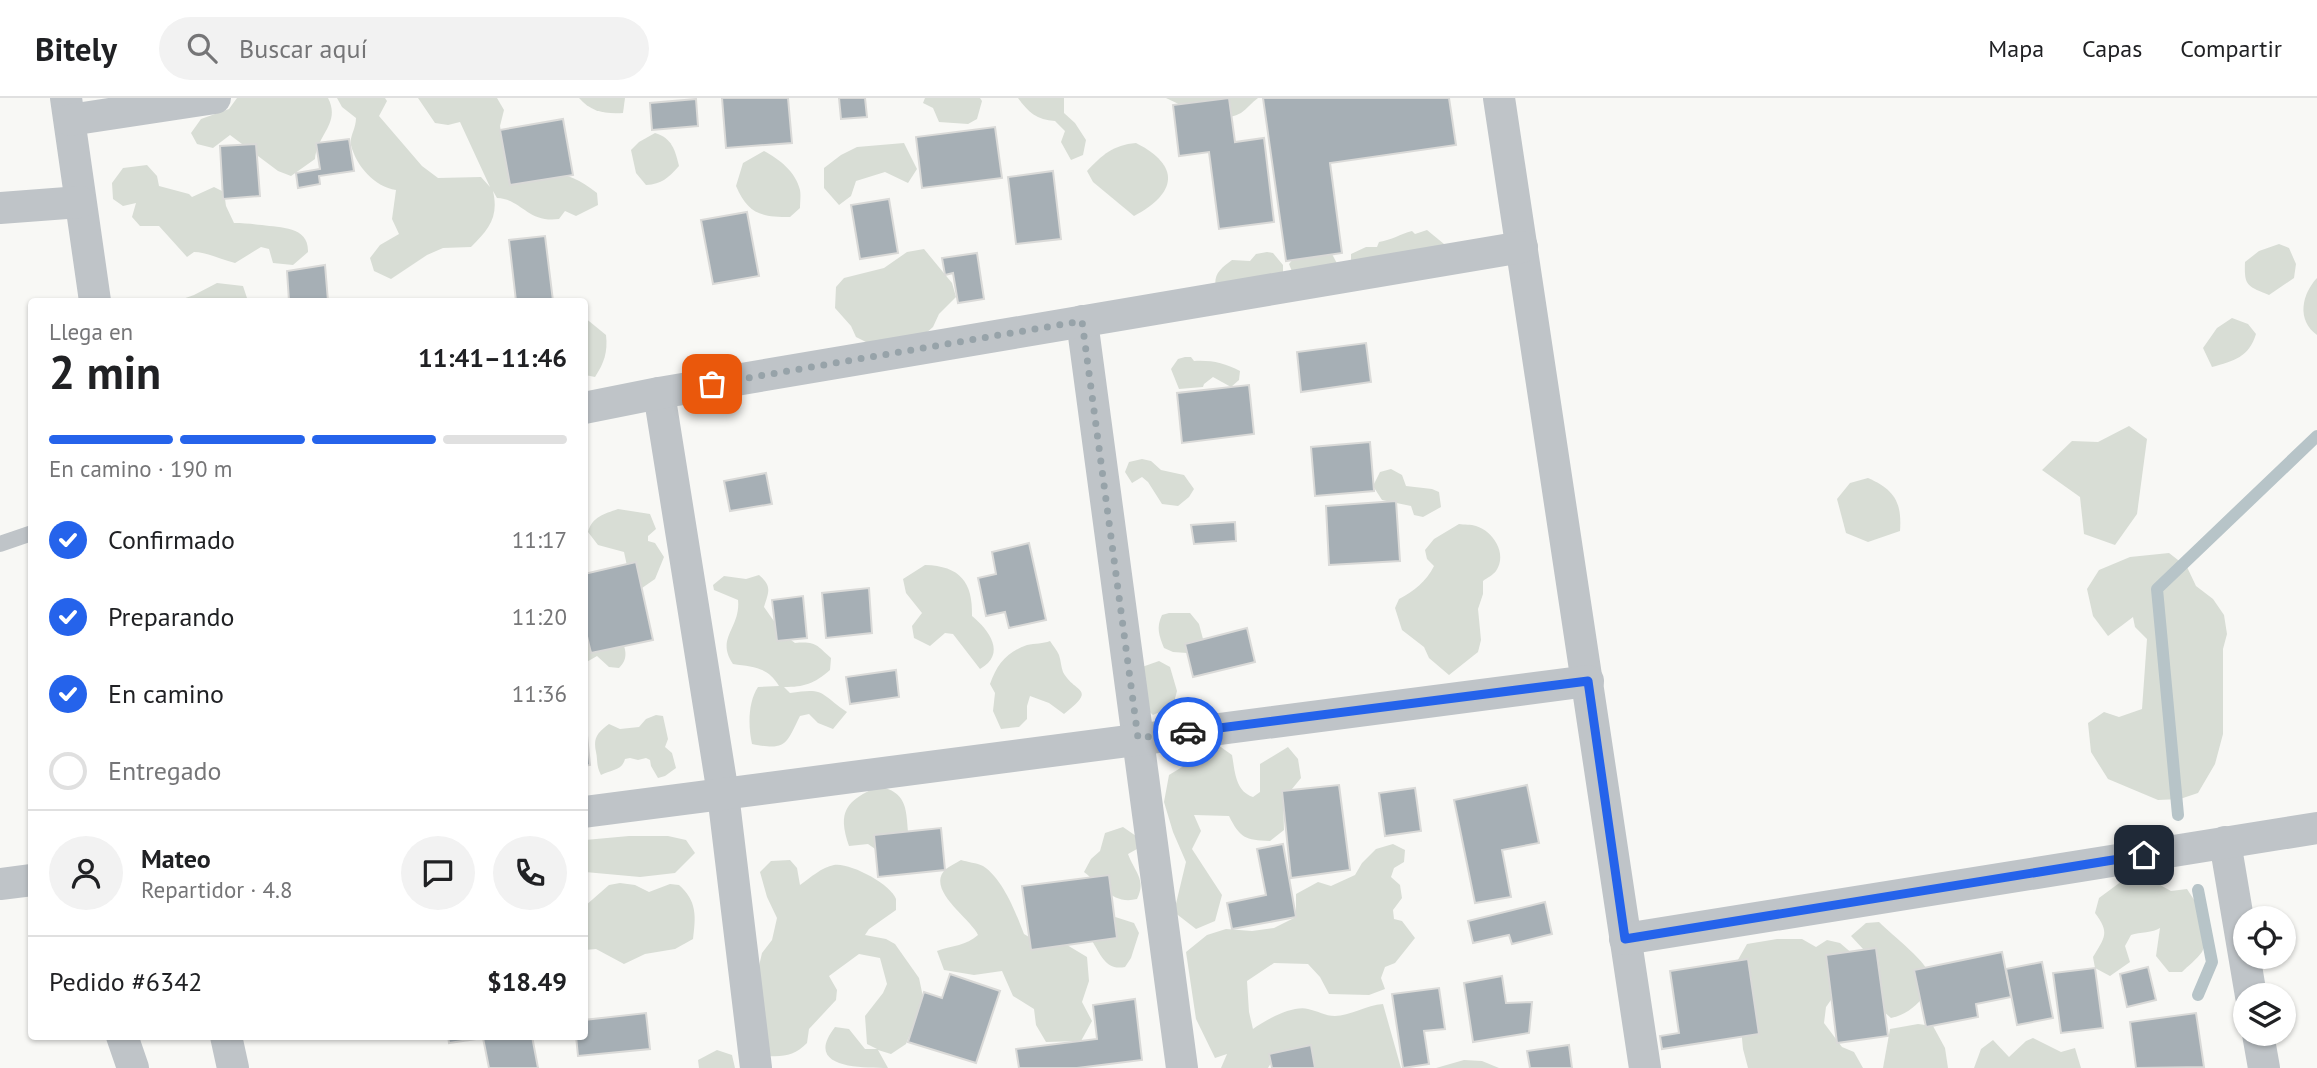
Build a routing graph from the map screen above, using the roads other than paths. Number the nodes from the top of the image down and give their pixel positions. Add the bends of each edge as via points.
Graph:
1 (215, 98) edge
2 (1499, 98) edge
3 (68, 109) edge
4 (80, 202) junction
5 (0, 208) edge
6 (1522, 247) junction
7 (95, 298) edge
8 (1082, 321) junction
9 (660, 393) junction
10 (588, 407) edge
11 (28, 534) edge
12 (0, 544) edge
13 (1588, 681) junction
14 (1138, 738) junction
15 (723, 793) junction
16 (588, 811) edge
17 (2317, 828) edge
18 (2225, 842) junction
19 (28, 880) edge
20 (0, 884) edge
21 (1625, 939) junction
22 (2249, 983) edge
23 (123, 1040) edge
24 (227, 1040) edge
25 (2260, 1046) edge
26 (133, 1068) edge
27 (233, 1068) edge
28 (756, 1068) edge
29 (1182, 1068) edge
30 (1645, 1068) edge
31 (2263, 1068) edge

1 - 3 street
2 - 6 street
3 - 4 street
4 - 5 street
4 - 7 street
6 - 8 street
6 - 13 street
8 - 9 street
8 - 14 street
9 - 10 street
9 - 15 street
11 - 12 lane
13 - 14 street
13 - 21 street
14 - 15 street
14 - 29 street
15 - 16 street
15 - 28 street
17 - 18 street
18 - 21 street
18 - 22 street
19 - 20 street
21 - 30 street
23 - 26 street
24 - 27 street
25 - 31 street

